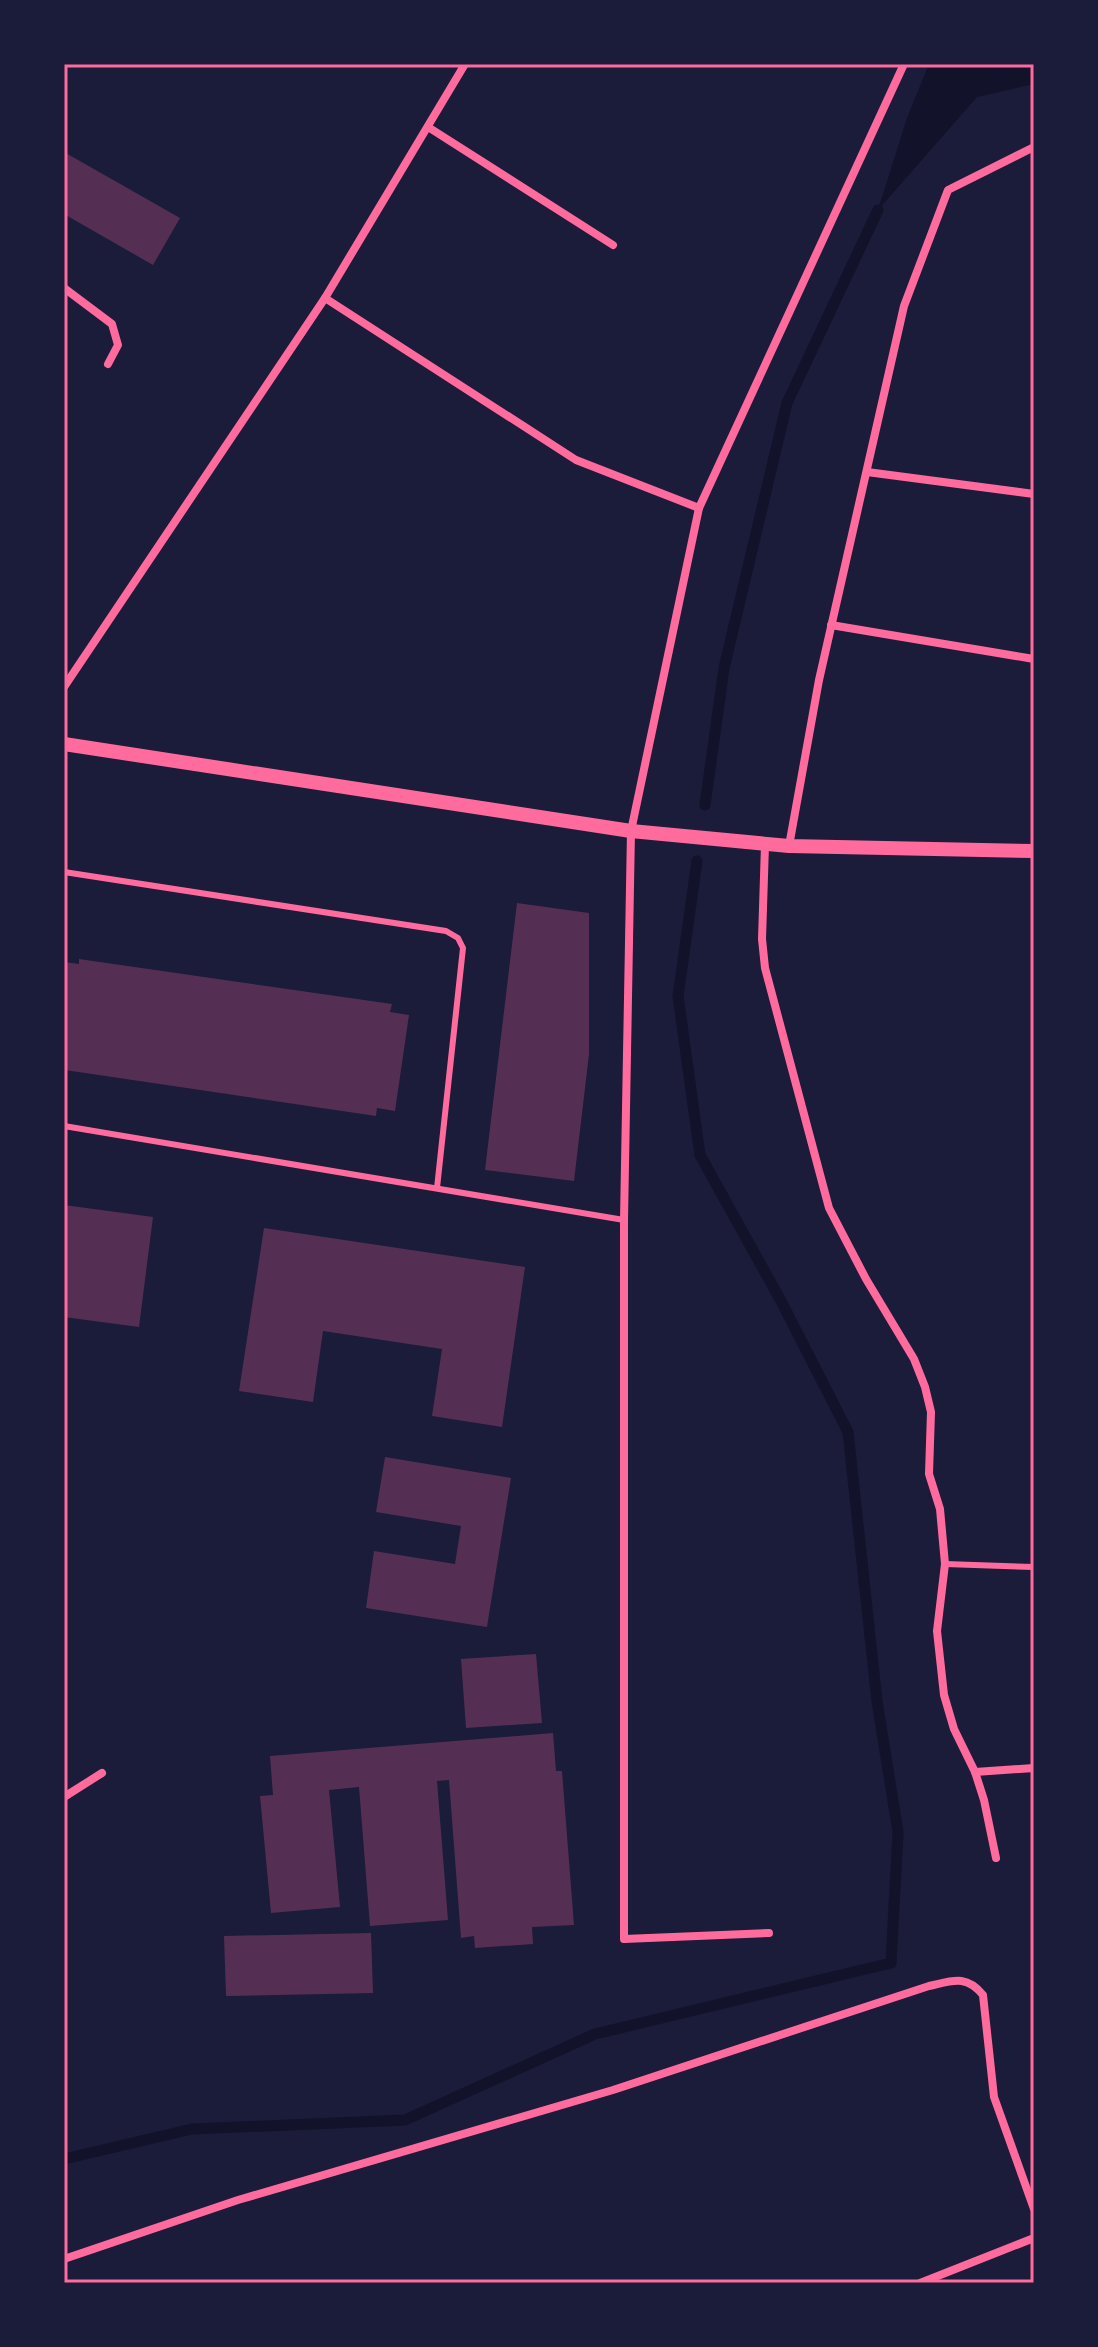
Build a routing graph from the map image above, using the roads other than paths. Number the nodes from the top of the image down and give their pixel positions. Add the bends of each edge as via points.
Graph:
1 (465, 64) edge
2 (904, 64) edge
3 (428, 127) junction
4 (1034, 147) edge
5 (613, 245) dead end
6 (64, 288) edge
7 (325, 298) junction
8 (108, 364) dead end
9 (867, 472) junction
10 (1034, 494) edge
11 (699, 508) junction
12 (831, 625) junction
13 (1034, 659) edge
14 (64, 687) edge
15 (64, 744) edge
16 (631, 831) junction
17 (765, 845) junction
18 (789, 846) junction
19 (1034, 851) edge
20 (64, 872) edge
21 (64, 1126) edge
22 (437, 1188) junction
23 (624, 1220) junction
24 (945, 1564) junction
25 (1034, 1567) edge
26 (1034, 1768) edge
27 (975, 1772) junction
28 (102, 1773) dead end
29 (64, 1797) edge
30 (996, 1858) dead end
31 (769, 1933) dead end
32 (1034, 2209) edge
33 (1034, 2238) edge
34 (64, 2259) edge
35 (920, 2283) edge

1 - 3 street
2 - 11 street
3 - 5 street
3 - 7 street
4 - 9 street via 948,190 904,306
6 - 8 street via 112,324 118,345
7 - 11 street via 576,460
7 - 14 street
9 - 10 street
9 - 12 street
11 - 16 street
12 - 13 street
12 - 18 street
15 - 16 street
16 - 17 street
16 - 23 street
17 - 18 street
17 - 24 street via 762,939 769,983 829,1208 925,1387 931,1412 929,1474 940,1509
18 - 19 street
20 - 22 lane via 446,931 458,938 463,948
21 - 22 lane
22 - 23 lane
23 - 31 street via 624,1939
24 - 25 lane
24 - 27 street via 937,1631 944,1695
26 - 27 street
27 - 30 street
28 - 29 street
32 - 34 street via 994,2097 983,1995 975,1985 957,1979 613,2090 238,2200
33 - 35 street

